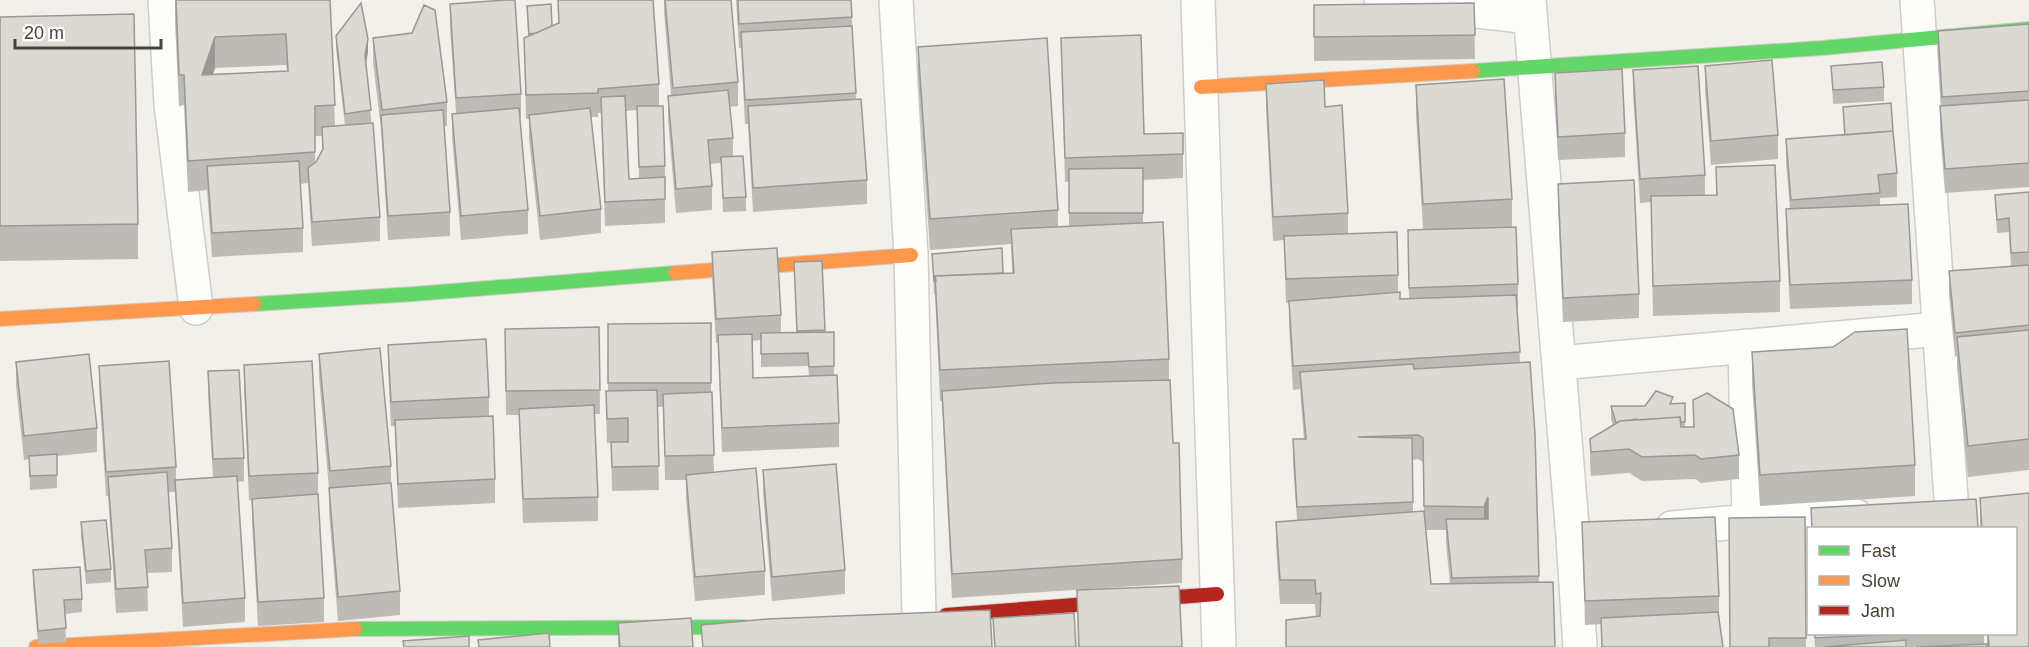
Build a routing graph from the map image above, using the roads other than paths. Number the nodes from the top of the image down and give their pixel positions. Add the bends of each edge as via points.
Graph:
1 (165, 0) edge
2 (896, 0) edge
3 (1198, 0) edge
4 (1381, 0) edge
5 (1917, 0) edge
6 (1464, 5) edge
7 (1530, 8) edge
8 (2029, 29) edge
9 (1919, 40) junction
10 (1536, 68) junction
11 (1201, 87) junction
12 (911, 255) junction
13 (196, 308) junction
14 (0, 319) edge
15 (1939, 329) junction
16 (1745, 346) junction
17 (1559, 363) junction
18 (1985, 510) edge
19 (1880, 516) edge
20 (1749, 521) junction
21 (1643, 531) edge
22 (1608, 535) edge
23 (1573, 538) junction
24 (1216, 594) junction
25 (913, 617) joint
26 (759, 626) edge
27 (36, 647) edge
28 (1219, 647) edge
29 (1580, 647) edge

1 - 13 street via 171,104
2 - 12 street
3 - 11 street
4 - 6 street
5 - 9 street
6 - 7 street
7 - 10 street
8 - 9 street
9 - 10 street
9 - 15 street
10 - 11 street
10 - 17 street
11 - 24 street
12 - 13 street
12 - 25 street
13 - 14 street
15 - 16 street
15 - 18 street via 1940,513
16 - 17 street
16 - 20 street
17 - 23 street
19 - 20 street
20 - 21 street
22 - 23 street
23 - 29 street
24 - 25 street
24 - 28 street
26 - 27 street via 377,628

